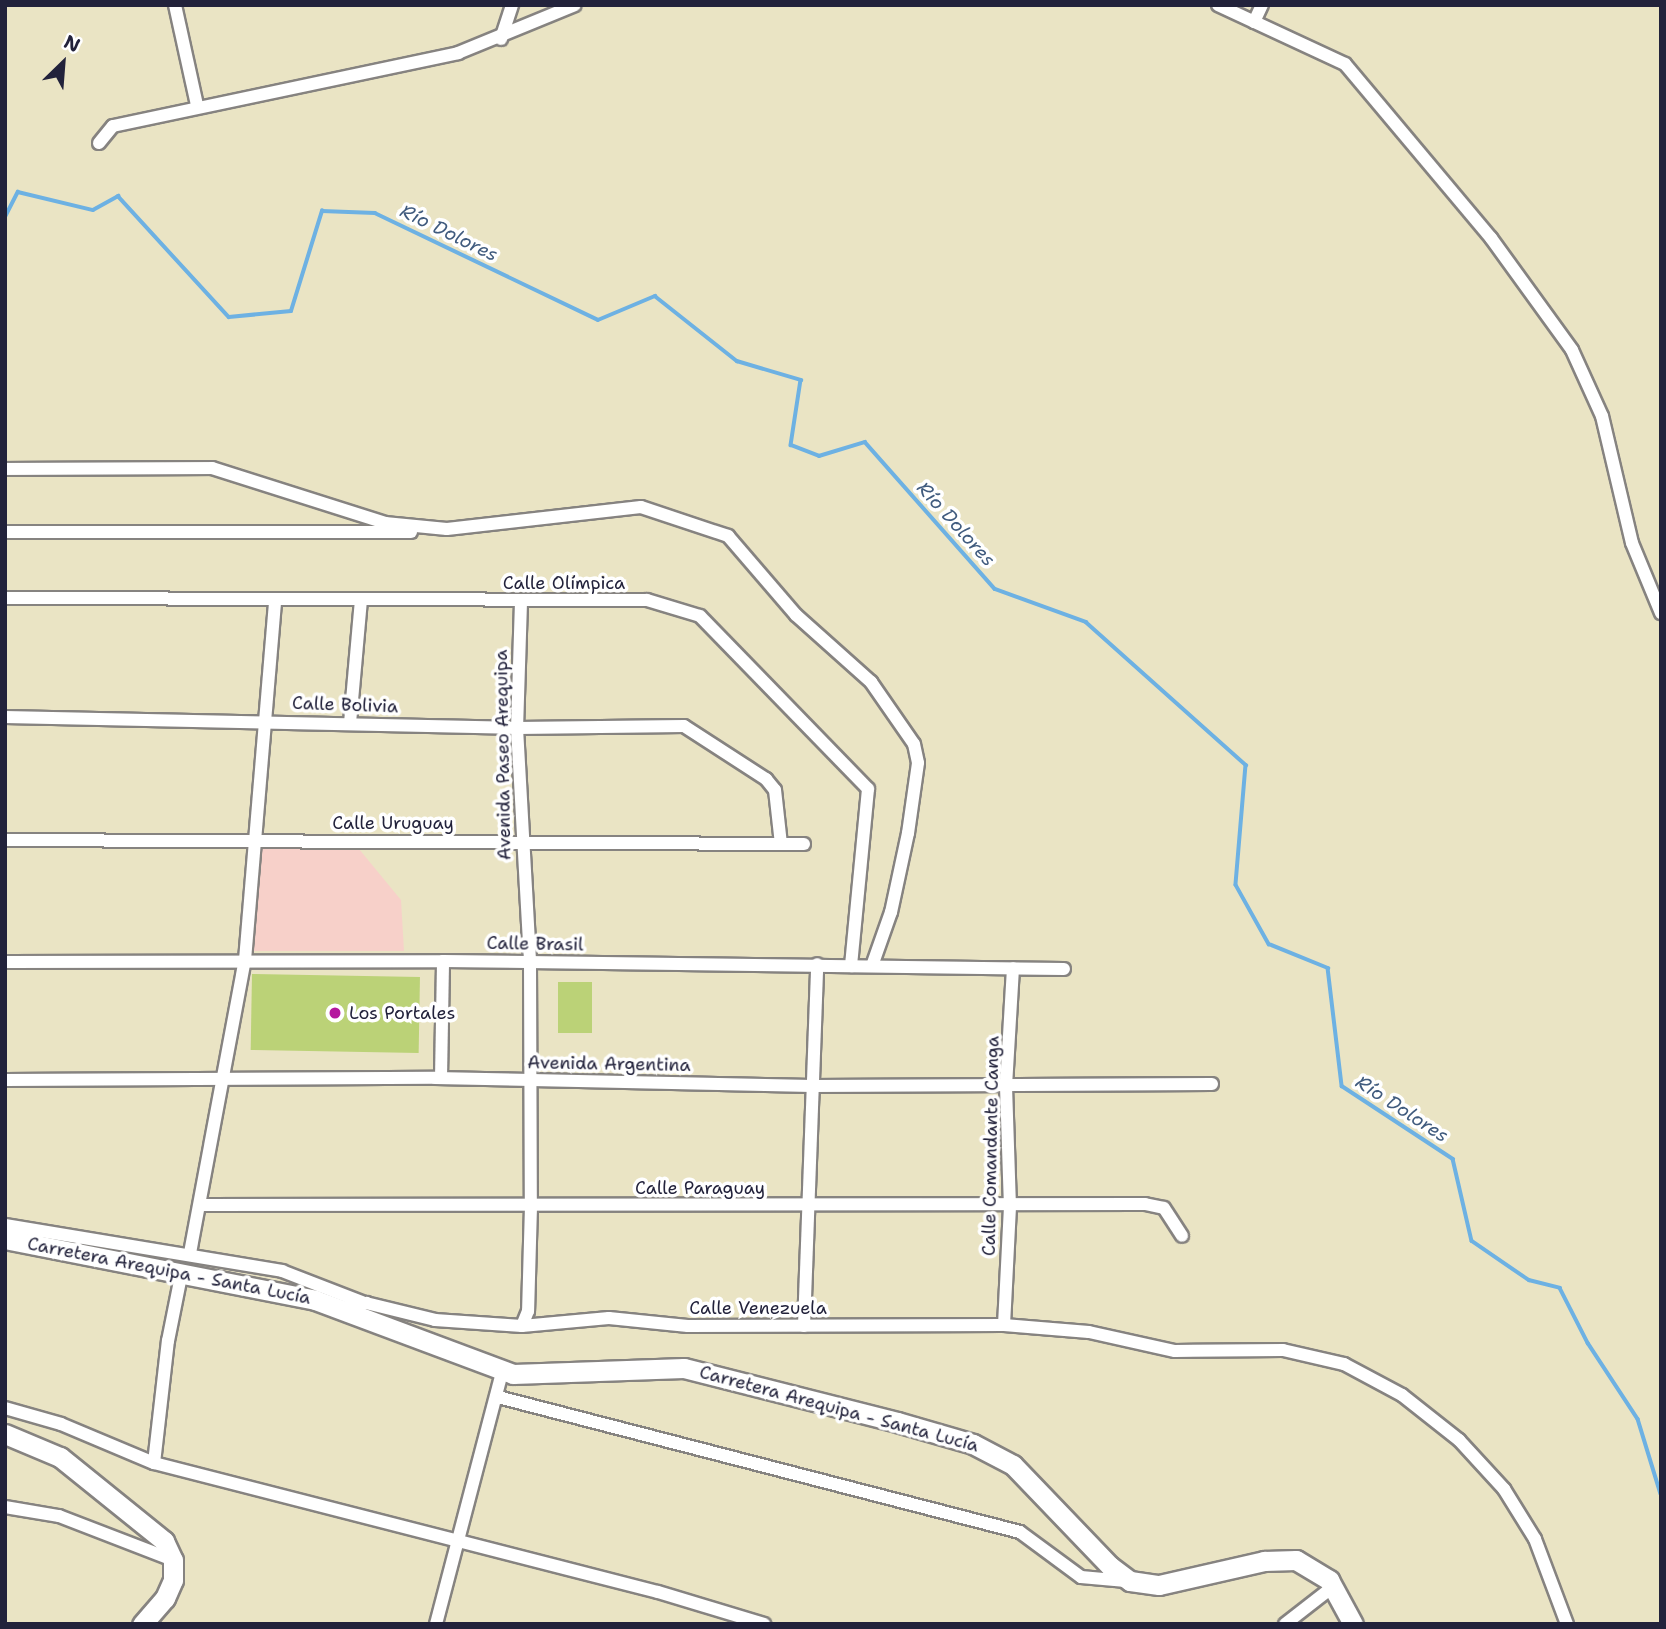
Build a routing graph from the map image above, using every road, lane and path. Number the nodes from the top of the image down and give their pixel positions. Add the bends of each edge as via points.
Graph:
1 (175, 5) edge
2 (512, 5) edge
3 (575, 5) edge
4 (1218, 5) edge
5 (1262, 5) edge
6 (1254, 22) junction
7 (501, 39) junction
8 (197, 105) junction
9 (99, 144) dead end
10 (5, 469) edge
11 (447, 529) junction
12 (5, 532) edge
13 (5, 598) edge
14 (275, 599) junction
15 (361, 599) junction
16 (521, 602) junction
17 (1661, 613) edge
18 (5, 717) edge
19 (264, 720) junction
20 (350, 723) junction
21 (517, 727) junction
22 (5, 840) edge
23 (254, 840) junction
24 (520, 840) junction
25 (781, 844) junction
26 (804, 844) dead end
27 (245, 960) junction
28 (443, 961) junction
29 (5, 962) edge
30 (530, 962) junction
31 (817, 964) junction
32 (851, 966) junction
33 (872, 966) junction
34 (1013, 968) junction
35 (1064, 969) dead end
36 (441, 1078) junction
37 (223, 1079) junction
38 (5, 1080) edge
39 (529, 1080) junction
40 (1212, 1084) dead end
41 (812, 1086) junction
42 (1006, 1086) junction
43 (202, 1205) junction
44 (805, 1205) junction
45 (531, 1206) junction
46 (1010, 1207) junction
47 (5, 1225) edge
48 (1182, 1236) dead end
49 (5, 1239) edge
50 (186, 1262) junction
51 (366, 1303) junction
52 (342, 1308) junction
53 (1004, 1325) junction
54 (522, 1326) junction
55 (804, 1326) junction
56 (502, 1372) junction
57 (498, 1397) junction
58 (5, 1408) edge
59 (5, 1434) edge
60 (154, 1463) junction
61 (5, 1507) edge
62 (456, 1542) junction
63 (173, 1560) junction
64 (1130, 1581) junction
65 (1334, 1586) junction
66 (437, 1623) edge
67 (142, 1624) edge
68 (764, 1624) edge
69 (1285, 1624) edge
70 (1353, 1624) edge
71 (1567, 1624) edge

1 - 8 street
2 - 7 street
3 - 7 street
4 - 6 street
5 - 6 street
6 - 17 street via 1332,56 1368,88 1491,238 1573,350 1602,416 1632,543
7 - 8 street via 458,53
8 - 9 street via 113,126
10 - 11 street via 212,468 385,523
11 - 12 street via 367,534
11 - 33 street via 641,507 728,536 796,615 871,682 914,744 918,764 891,912
13 - 14 street, Calle Olímpica
14 - 15 street, Calle Olímpica
14 - 19 street
15 - 16 street, Calle Olímpica
15 - 20 street
16 - 21 street, Avenida Paseo Arequipa
16 - 32 street, Calle Olímpica via 647,600 700,617 862,779 870,797
18 - 19 street, Calle Bolivia
19 - 20 street, Calle Bolivia
19 - 23 street
20 - 21 street, Calle Bolivia
21 - 24 street, Avenida Paseo Arequipa via 522,774
21 - 25 street, Calle Bolivia via 684,726 766,779 779,802
22 - 23 street, Calle Uruguay
23 - 24 street, Calle Uruguay
23 - 27 street
24 - 25 street, Calle Uruguay
24 - 30 street, Avenida Paseo Arequipa
25 - 26 street, Calle Uruguay
27 - 28 street, Calle Brasil
27 - 29 street, Calle Brasil
27 - 37 street
28 - 30 street, Calle Brasil
28 - 36 street
30 - 31 street, Calle Brasil
30 - 39 street, Avenida Paseo Arequipa
31 - 32 street, Calle Brasil
31 - 41 street
32 - 33 street, Calle Brasil
33 - 34 street, Calle Brasil
34 - 35 street, Calle Brasil
34 - 42 street, Calle Comandante Canga
36 - 37 street, Avenida Argentina
36 - 39 street, Avenida Argentina
37 - 38 street, Avenida Argentina
37 - 43 street
39 - 41 street, Avenida Argentina
39 - 45 street, Avenida Paseo Arequipa
40 - 42 street, Avenida Argentina
41 - 42 street, Avenida Argentina
41 - 44 street
42 - 46 street, Calle Comandante Canga
43 - 45 street, Calle Paraguay
43 - 50 street
44 - 45 street, Calle Paraguay
44 - 46 street, Calle Paraguay
44 - 55 street
45 - 54 street, Avenida Paseo Arequipa via 528,1311
46 - 48 street, Calle Paraguay via 1157,1205
46 - 53 street, Calle Comandante Canga
47 - 50 street
49 - 50 main road, Carretera Arequipa - Santa Lucía
50 - 51 street via 282,1271 313,1287
50 - 52 main road, Carretera Arequipa - Santa Lucía
50 - 60 street via 168,1341
51 - 52 street, Calle Venezuela
51 - 54 street, Calle Venezuela via 435,1320
52 - 56 main road, Carretera Arequipa - Santa Lucía
53 - 55 street, Calle Venezuela
53 - 71 street, Calle Venezuela via 1089,1332 1175,1351 1283,1350 1344,1364 1402,1395 1459,1440 1504,1489 1535,1539
54 - 55 street, Calle Venezuela via 609,1318 688,1326
56 - 57 street
56 - 64 main road, Carretera Arequipa - Santa Lucía via 555,1374 655,1366 695,1370 973,1444 1023,1473 1110,1566
57 - 62 street
57 - 64 street via 1020,1532 1081,1577
58 - 60 street via 61,1424
59 - 63 main road via 53,1453 86,1476 164,1541
60 - 62 street
61 - 63 street via 59,1516
62 - 66 street
62 - 68 street via 670,1595
63 - 67 main road via 171,1587
64 - 65 main road via 1159,1585 1286,1558 1313,1567
65 - 69 street
65 - 70 main road

